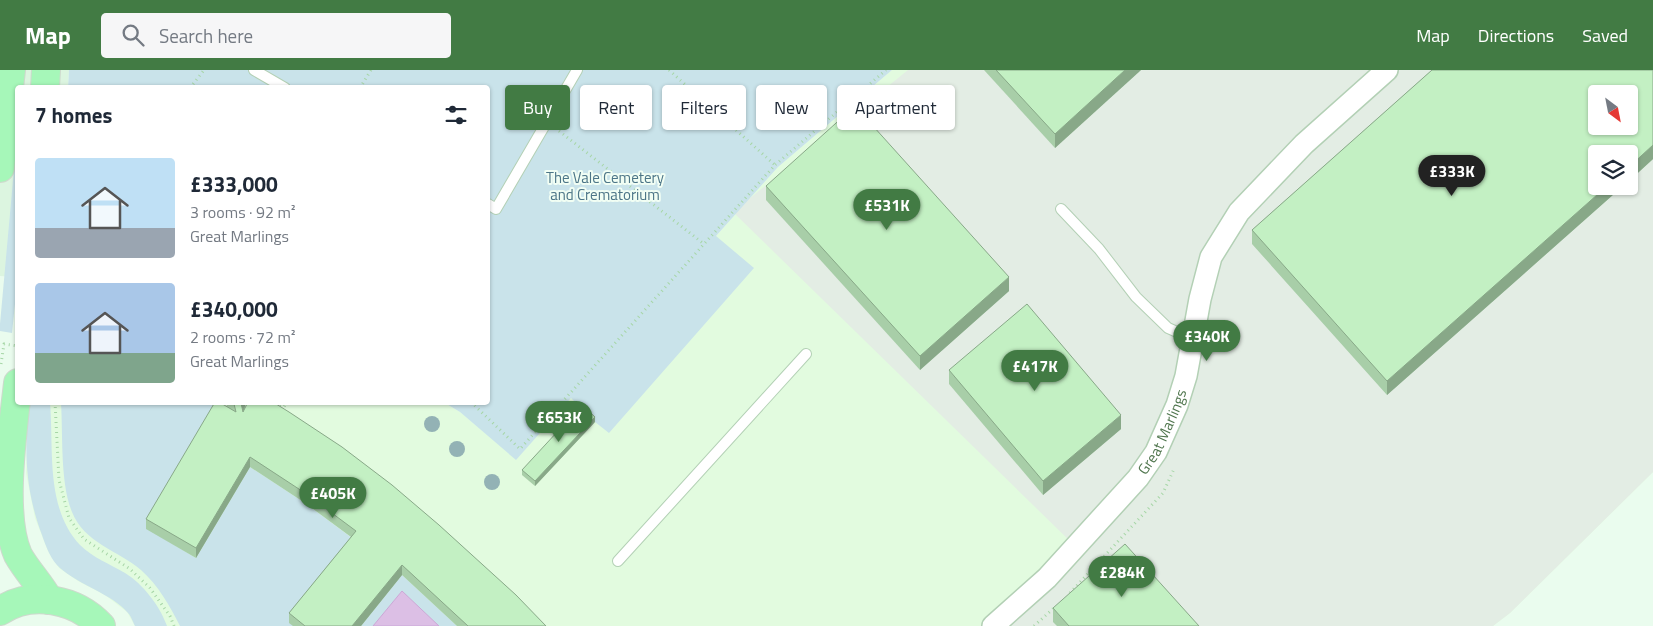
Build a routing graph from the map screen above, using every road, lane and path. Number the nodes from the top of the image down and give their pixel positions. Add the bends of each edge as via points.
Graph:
1 (11, 70) edge
2 (46, 70) edge
3 (204, 70) edge
4 (254, 70) edge
5 (371, 70) edge
6 (577, 70) edge
7 (669, 70) edge
8 (886, 70) edge
9 (1387, 70) edge
10 (45, 85) edge
11 (192, 85) edge
12 (280, 85) edge
13 (362, 85) edge
14 (568, 85) edge
15 (542, 130) edge
16 (558, 130) edge
17 (775, 165) junction
18 (0, 168) edge
19 (490, 205) edge
20 (1061, 209) dead end
21 (704, 244) junction
22 (1193, 339) junction
23 (15, 346) edge
24 (806, 354) dead end
25 (9, 375) edge
26 (55, 405) edge
27 (474, 405) edge
28 (618, 561) dead end
29 (49, 600) junction
30 (0, 611) edge
31 (101, 626) edge
32 (174, 626) edge
33 (993, 626) edge

1 - 18 main road
2 - 10 main road
3 - 11 path
4 - 12 lane
5 - 13 path
6 - 14 lane
7 - 17 path
8 - 17 path
9 - 22 street, Great Marlings via 1304,144 1238,212 1212,257
15 - 19 lane via 496,209
16 - 21 path
17 - 21 path
20 - 22 lane via 1136,297 1168,328
21 - 27 path via 520,449
22 - 33 street, Great Marlings via 1176,405 1156,452 1138,478 1046,578
23 - 25 path via 4,344
24 - 28 lane
25 - 29 main road via 7,510 10,533 18,555
26 - 32 path via 59,480 69,518 84,540 130,569 150,588
29 - 30 main road via 26,600
29 - 31 main road via 81,610

